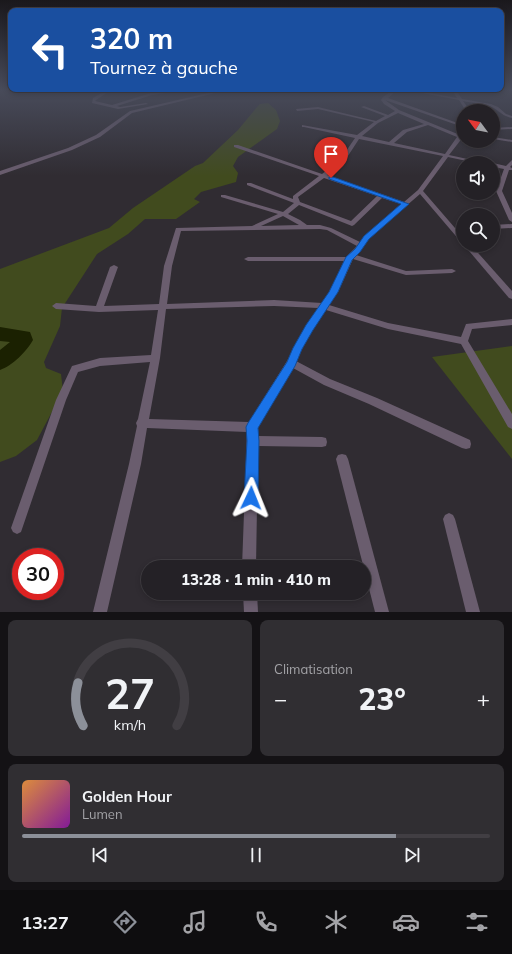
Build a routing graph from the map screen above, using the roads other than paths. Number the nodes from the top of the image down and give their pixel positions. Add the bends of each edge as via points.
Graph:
1 (122, 119) edge
2 (363, 119) edge
3 (383, 119) edge
4 (415, 119) edge
5 (442, 119) edge
6 (377, 122) junction
7 (427, 124) junction
8 (456, 124) edge
9 (304, 126) dead end
10 (512, 128) edge
11 (500, 129) edge
12 (456, 134) edge
13 (358, 136) junction
14 (500, 139) edge
15 (512, 142) edge
16 (391, 143) junction
17 (456, 143) edge
18 (236, 146) dead end
19 (447, 155) junction
20 (456, 157) edge
21 (512, 162) edge
22 (500, 167) edge
23 (510, 169) edge
24 (0, 173) edge
25 (323, 175) junction
26 (249, 184) dead end
27 (420, 191) junction
28 (381, 195) junction
29 (223, 196) dead end
30 (298, 203) junction
31 (406, 204) junction
32 (284, 214) junction
33 (512, 220) edge
34 (512, 226) edge
35 (305, 227) junction
36 (500, 227) edge
37 (250, 228) junction
38 (453, 230) junction
39 (456, 230) edge
40 (456, 233) edge
41 (361, 245) junction
42 (473, 252) edge
43 (350, 258) junction
44 (248, 259) dead end
45 (114, 267) dead end
46 (452, 271) dead end
47 (512, 296) edge
48 (56, 306) dead end
49 (324, 306) junction
50 (163, 307) junction
51 (99, 309) junction
52 (512, 322) edge
53 (464, 341) junction
54 (155, 358) junction
55 (291, 363) junction
56 (141, 423) junction
57 (512, 424) edge
58 (252, 427) junction
59 (253, 441) junction
60 (322, 442) dead end
61 (466, 444) dead end
62 (342, 459) dead end
63 (450, 519) dead end
64 (17, 528) dead end
65 (249, 560) edge
66 (251, 600) edge
67 (100, 612) edge
68 (252, 612) edge
69 (382, 612) edge
70 (473, 612) edge

1 - 24 street via 98,136 70,149
2 - 6 street
3 - 6 street
4 - 7 street
5 - 8 street
6 - 13 street
7 - 12 street
7 - 16 street via 406,131
9 - 13 street
10 - 11 street
13 - 16 street
13 - 25 street via 342,162
14 - 15 street
16 - 19 street
17 - 19 street
18 - 25 street
19 - 20 street
19 - 27 street
21 - 23 street
22 - 23 street
23 - 33 street via 499,192
25 - 28 street
25 - 30 street via 295,197
26 - 30 street
27 - 31 street
27 - 38 street
28 - 30 street via 352,224
28 - 31 street
29 - 32 street
30 - 32 street
31 - 41 street
32 - 35 street via 300,221
32 - 37 street
34 - 36 street
35 - 37 street
35 - 41 street via 329,229
37 - 50 street via 178,229 168,266
38 - 39 street
38 - 40 street
41 - 43 street
42 - 47 street
43 - 44 street
43 - 46 street via 406,273
43 - 49 street via 334,292
45 - 51 street
48 - 51 street
49 - 50 street via 274,303
49 - 53 street via 388,326
49 - 55 street
50 - 51 street
50 - 54 street
52 - 53 street via 469,326
53 - 57 street
54 - 56 street
54 - 64 street via 100,362 75,369
55 - 58 street
55 - 61 street via 327,382
56 - 58 street
56 - 67 street
58 - 59 street
59 - 60 street
59 - 65 street
62 - 69 street
63 - 70 street
66 - 68 street

